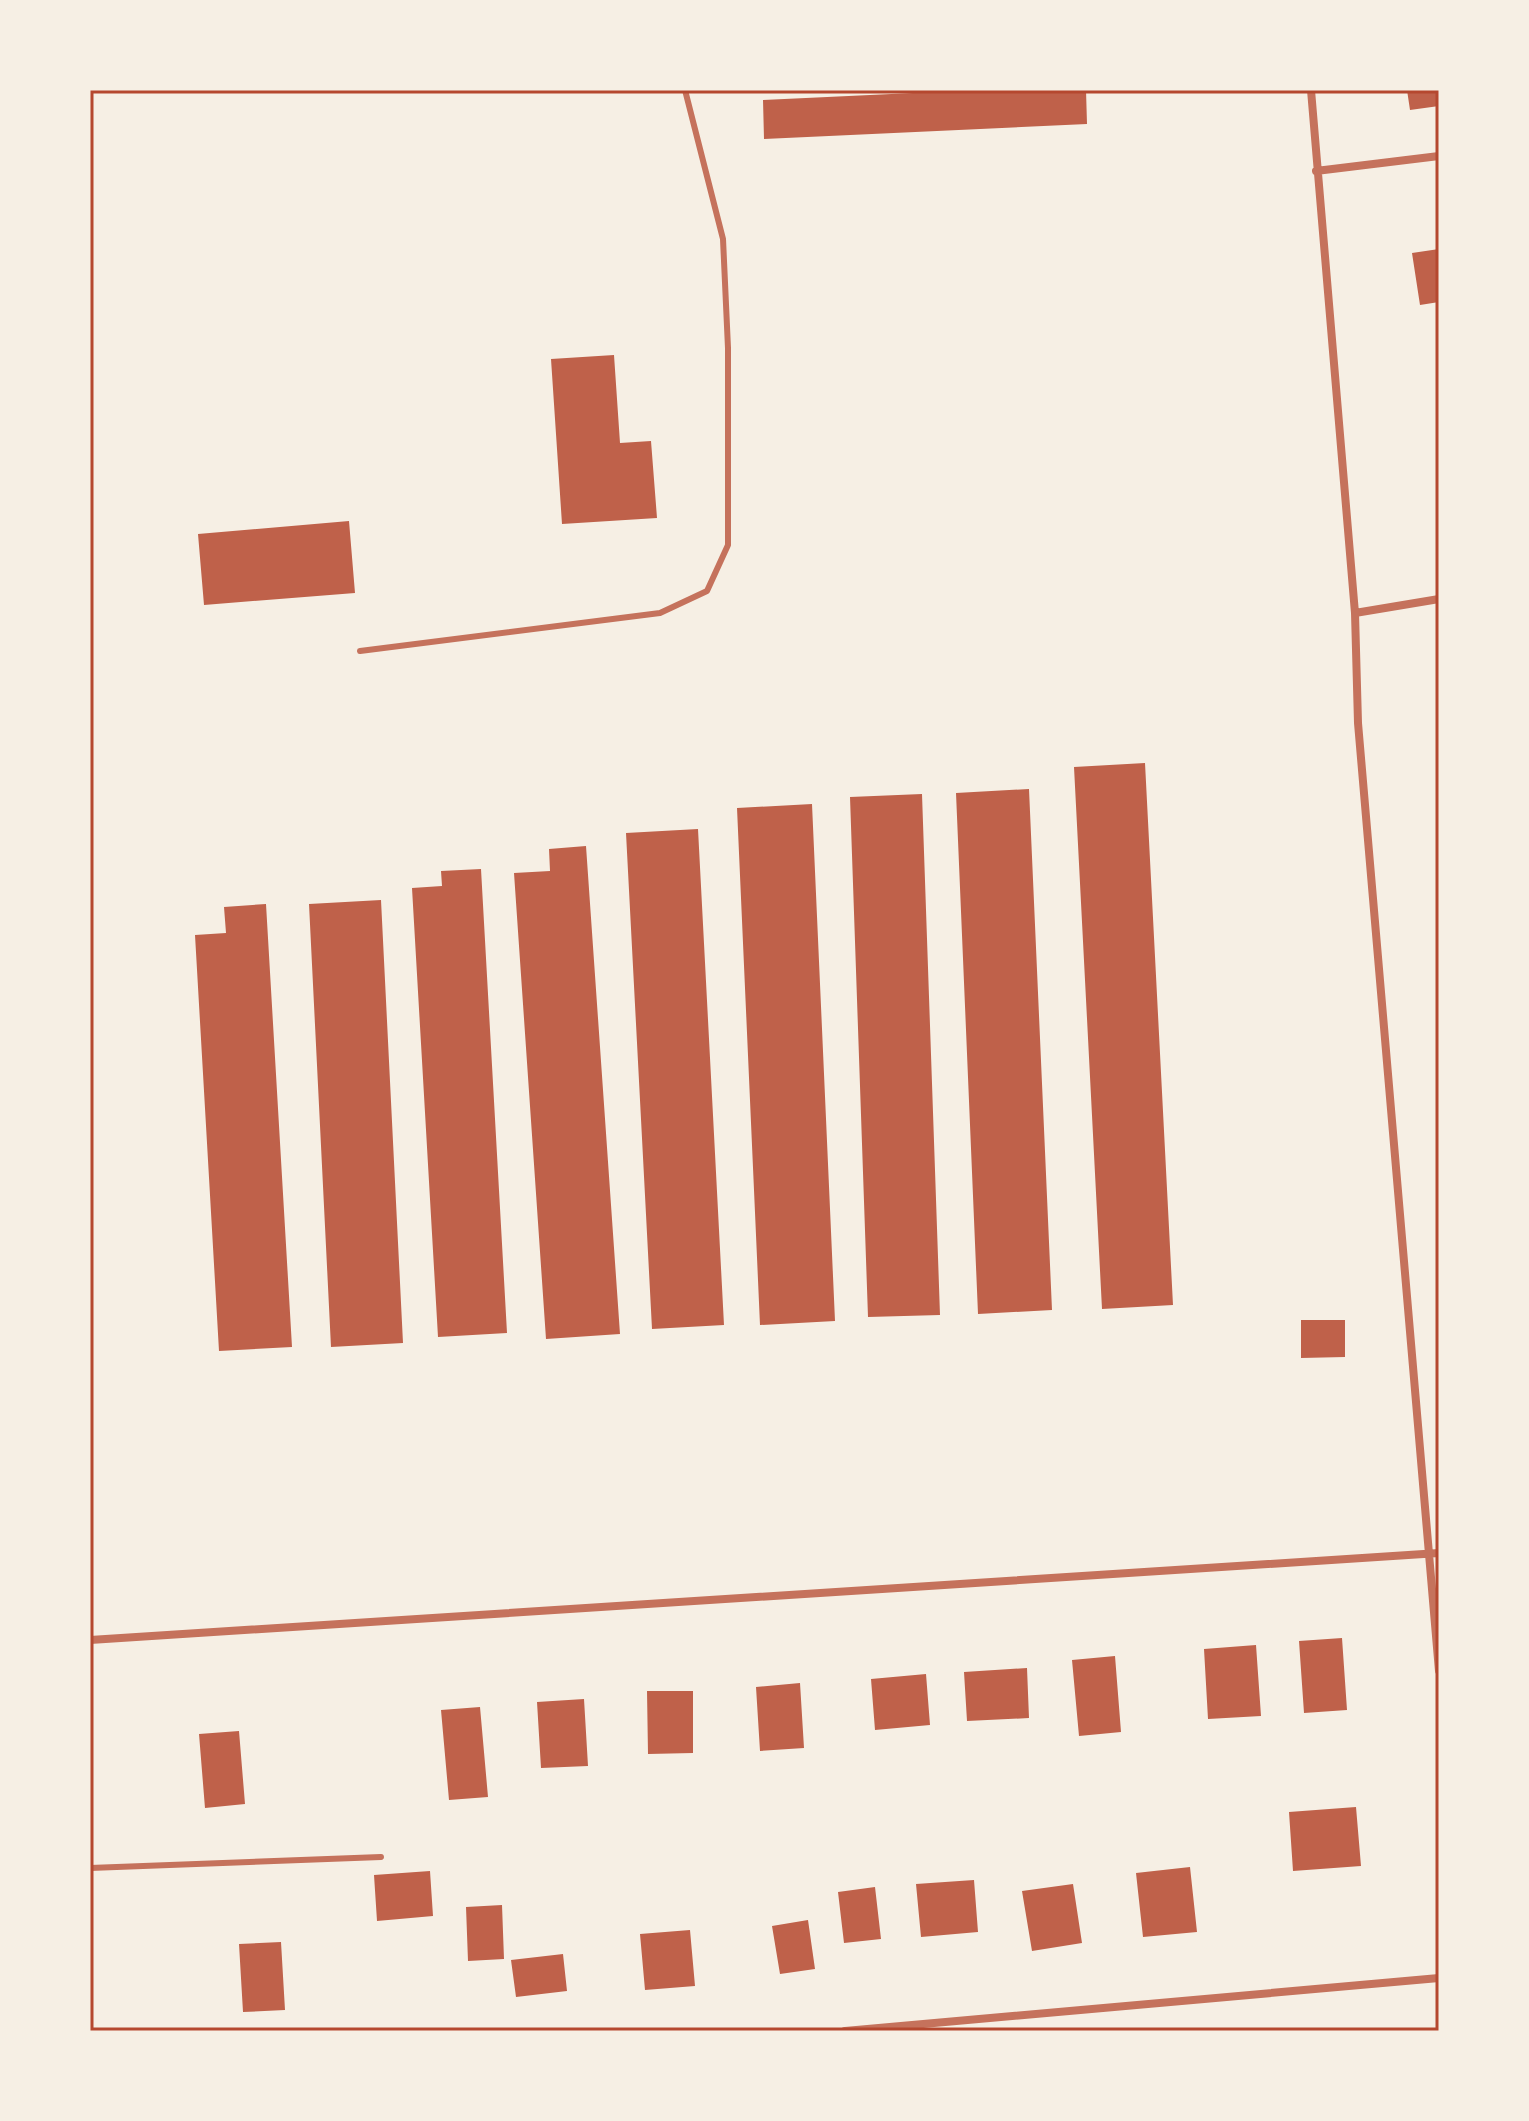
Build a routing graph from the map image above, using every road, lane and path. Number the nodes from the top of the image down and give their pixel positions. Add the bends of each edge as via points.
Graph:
1 (685, 90) edge
2 (1311, 90) edge
3 (1439, 156) edge
4 (1316, 171) junction
5 (1439, 599) edge
6 (1355, 613) junction
7 (360, 651) dead end
8 (1435, 1553) edge
9 (90, 1640) edge
10 (1439, 1671) edge
11 (381, 1857) dead end
12 (90, 1868) edge
13 (1439, 1978) edge
14 (845, 2031) edge

1 - 7 lane via 723,239 728,348 728,545 707,591 660,613
2 - 4 street
3 - 4 street
4 - 6 street
5 - 6 street
6 - 8 street via 1358,723
8 - 9 street
8 - 10 street
11 - 12 lane
13 - 14 street

